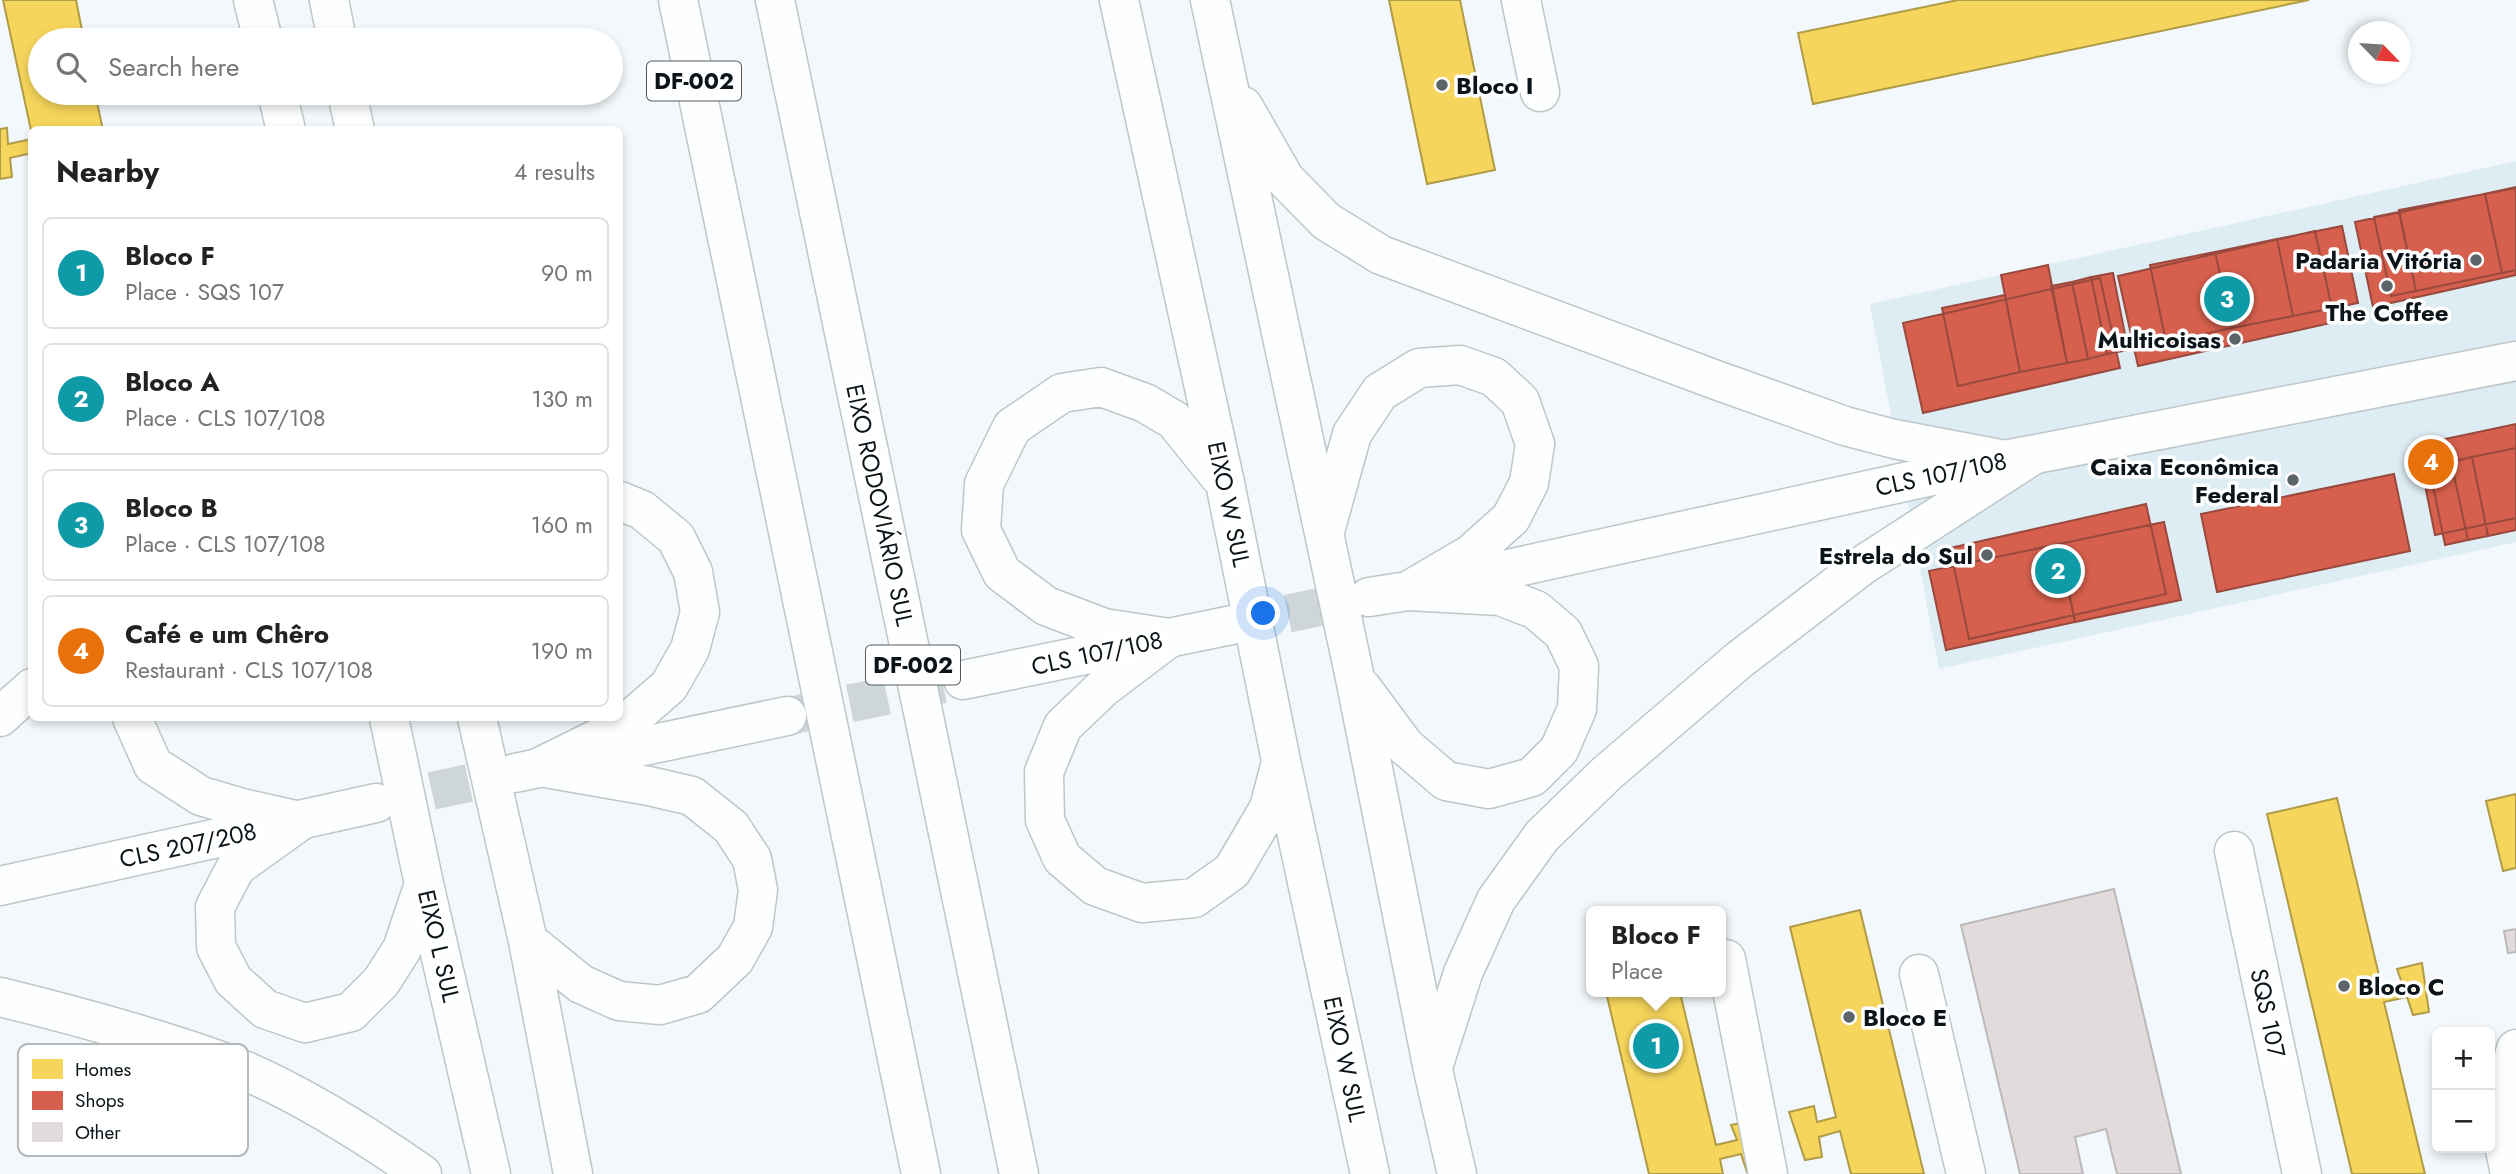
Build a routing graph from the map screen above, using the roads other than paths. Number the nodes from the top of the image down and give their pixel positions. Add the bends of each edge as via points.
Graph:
1 (253, 0) edge
2 (329, 0) edge
3 (678, 0) edge
4 (775, 0) edge
5 (1119, 0) edge
6 (1210, 0) edge
7 (1521, 0) edge
8 (260, 28) edge
9 (335, 28) edge
10 (1226, 78) junction
11 (1540, 92) dead end
12 (280, 105) edge
13 (350, 105) edge
14 (285, 126) edge
15 (354, 126) edge
16 (2516, 361) edge
17 (2019, 457) junction
18 (1225, 483) junction
19 (623, 502) edge
20 (1324, 538) junction
21 (1408, 591) junction
22 (1368, 597) tunnel mouth
23 (1231, 625) tunnel mouth
24 (1169, 638) junction
25 (1355, 678) junction
26 (963, 680) tunnel mouth
27 (28, 692) edge
28 (788, 716) tunnel mouth
29 (0, 717) edge
30 (133, 721) edge
31 (390, 721) edge
32 (478, 721) edge
33 (1281, 761) junction
34 (527, 770) junction
35 (376, 803) tunnel mouth
36 (300, 821) junction
37 (2234, 851) dead end
38 (424, 884) junction
39 (0, 886) edge
40 (528, 941) junction
41 (1726, 959) dead end
42 (1919, 974) dead end
43 (0, 997) edge
44 (170, 1044) edge
45 (2516, 1049) edge
46 (1433, 1070) junction
47 (248, 1073) edge
48 (422, 1174) edge
49 (491, 1174) edge
50 (573, 1174) edge
51 (921, 1174) edge
52 (1019, 1174) edge
53 (1370, 1174) edge
54 (1457, 1174) edge
55 (1768, 1174) edge
56 (1966, 1174) edge
57 (2302, 1174) edge
58 (2510, 1174) edge

1 - 8 main road
2 - 9 main road
3 - 51 main road, DF-002
4 - 52 main road, EIXO RODOVIÁRIO SUL / DF-002
5 - 18 main road, EIXO W SUL
6 - 10 main road
7 - 11 main road
10 - 17 main road via 1285,179 1326,221 1381,255 1845,426 1894,439
10 - 20 main road
12 - 14 main road
13 - 15 main road
16 - 17 main road, CLS 107/108
17 - 21 main road, CLS 107/108
17 - 46 main road via 1863,565 1739,660 1606,774 1542,836 1496,900 1462,973
18 - 24 main road via 1174,420 1145,403 1101,387 1062,393 1012,427 984,484 981,530 1002,573 1046,606 1104,628
18 - 33 main road, EIXO W SUL
19 - 34 main road via 642,510 676,538 687,560 700,612 691,649 669,686 623,726
20 - 21 main road via 1352,434 1380,391 1419,368 1460,365 1494,377 1520,401 1535,444 1529,483 1511,518 1471,554
20 - 25 main road
21 - 22 main road, CLS 107/108
21 - 25 main road via 1500,596 1536,610 1563,633 1579,666 1577,709 1559,750 1532,778 1489,789 1446,781 1405,746
23 - 24 main road, CLS 107/108
24 - 26 main road, CLS 107/108
24 - 33 main road via 1104,687 1063,726 1044,772 1045,820 1062,858 1096,886 1142,903 1194,898 1232,871 1269,807
25 - 46 main road
27 - 29 main road
28 - 34 main road
30 - 36 main road via 153,765 201,796
31 - 38 main road, EIXO L SUL
32 - 40 main road
33 - 53 main road, EIXO W SUL
34 - 40 main road via 692,796 731,827 752,859 758,890 753,927 735,959 698,994 660,1005 619,1002 581,984
35 - 36 main road, CLS 207/208
36 - 38 main road via 236,867 215,907 216,947 233,980 265,1009 305,1023 351,1012 381,982 402,949
36 - 39 main road, CLS 207/208
37 - 57 main road, SQS 107
38 - 49 main road, EIXO L SUL
40 - 50 main road
41 - 55 main road
42 - 56 main road
43 - 44 main road
45 - 58 main road via 2500,1125
46 - 54 main road
47 - 48 main road via 327,1112

